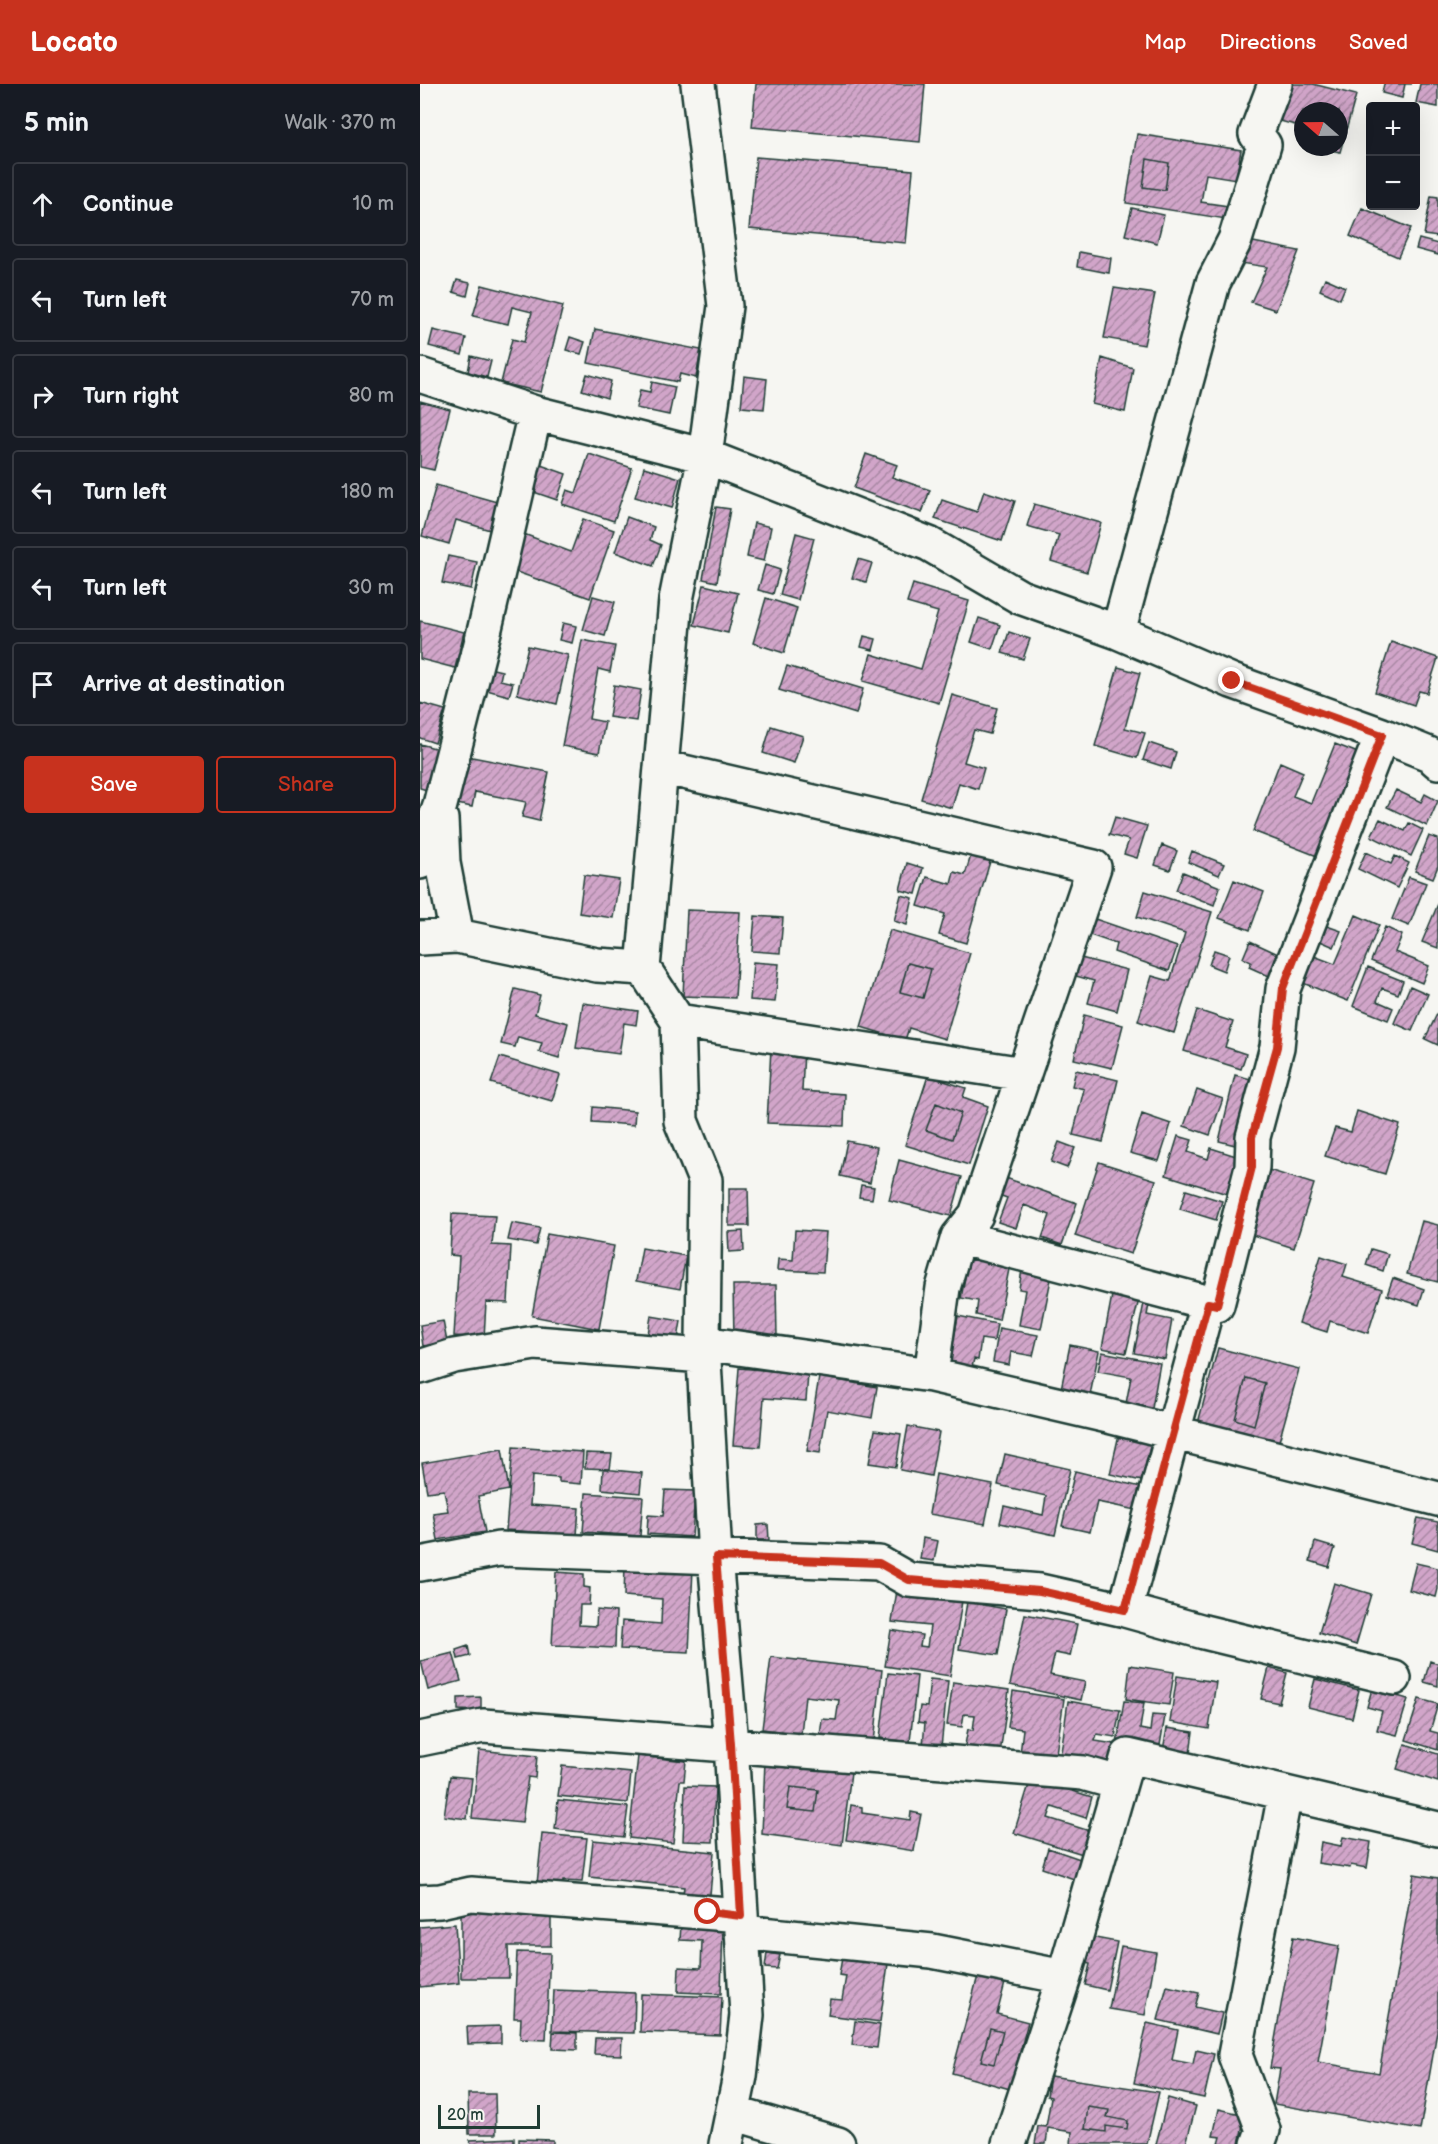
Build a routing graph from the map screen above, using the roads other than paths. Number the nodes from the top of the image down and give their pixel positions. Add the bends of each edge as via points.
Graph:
1 (698, 84) edge
2 (1275, 84) edge
3 (420, 375) edge
4 (535, 414) junction
5 (705, 456) junction
6 (1118, 632) junction
7 (1382, 735) junction
8 (1438, 762) edge
9 (662, 767) junction
10 (440, 805) junction
11 (420, 862) edge
12 (457, 936) junction
13 (420, 938) edge
14 (643, 968) junction
15 (678, 1021) junction
16 (1024, 1074) junction
17 (958, 1237) junction
18 (1208, 1303) junction
19 (704, 1350) junction
20 (420, 1367) edge
21 (931, 1375) junction
22 (1173, 1432) junction
23 (1438, 1498) edge
24 (716, 1557) junction
25 (420, 1564) edge
26 (1125, 1610) junction
27 (1394, 1678) dead end
28 (420, 1740) edge
29 (731, 1744) junction
30 (1119, 1783) junction
31 (1285, 1794) junction
32 (1438, 1829) edge
33 (420, 1902) edge
34 (742, 1924) junction
35 (1064, 1977) junction
36 (729, 2129) edge
37 (838, 2144) edge
38 (1010, 2144) edge
39 (1258, 2144) edge

1 - 5 street via 724,306
2 - 6 street via 1256,134 1264,145 1235,240 1213,283
3 - 4 street
4 - 5 street
4 - 10 street
5 - 6 street via 929,544 1020,597
5 - 9 street via 676,600
6 - 7 street via 1232,681
7 - 8 street via 1429,754
7 - 18 street via 1283,988 1277,1047 1252,1137 1252,1167 1217,1305
9 - 14 street
9 - 16 street via 1094,867
10 - 11 street
10 - 12 street via 443,863
12 - 13 street
12 - 14 street via 597,965
14 - 15 street
15 - 16 street
15 - 19 street via 681,1121 705,1180
16 - 17 street via 976,1215
17 - 18 street
17 - 21 street via 943,1288
18 - 22 street
19 - 20 street via 535,1343 454,1356
19 - 21 street
19 - 24 street
21 - 22 street
22 - 23 street
22 - 26 street
24 - 25 street via 498,1549
24 - 26 street via 879,1563 909,1580 1040,1591
24 - 29 street
26 - 27 street
28 - 29 street via 483,1726
29 - 30 street via 1083,1773
29 - 34 street
30 - 31 street via 1128,1756
30 - 35 street
31 - 32 street
31 - 39 street via 1234,2055 1263,2130
33 - 34 street via 471,1894
34 - 35 street via 932,1951
34 - 36 street via 747,2015
35 - 38 street
36 - 37 street

